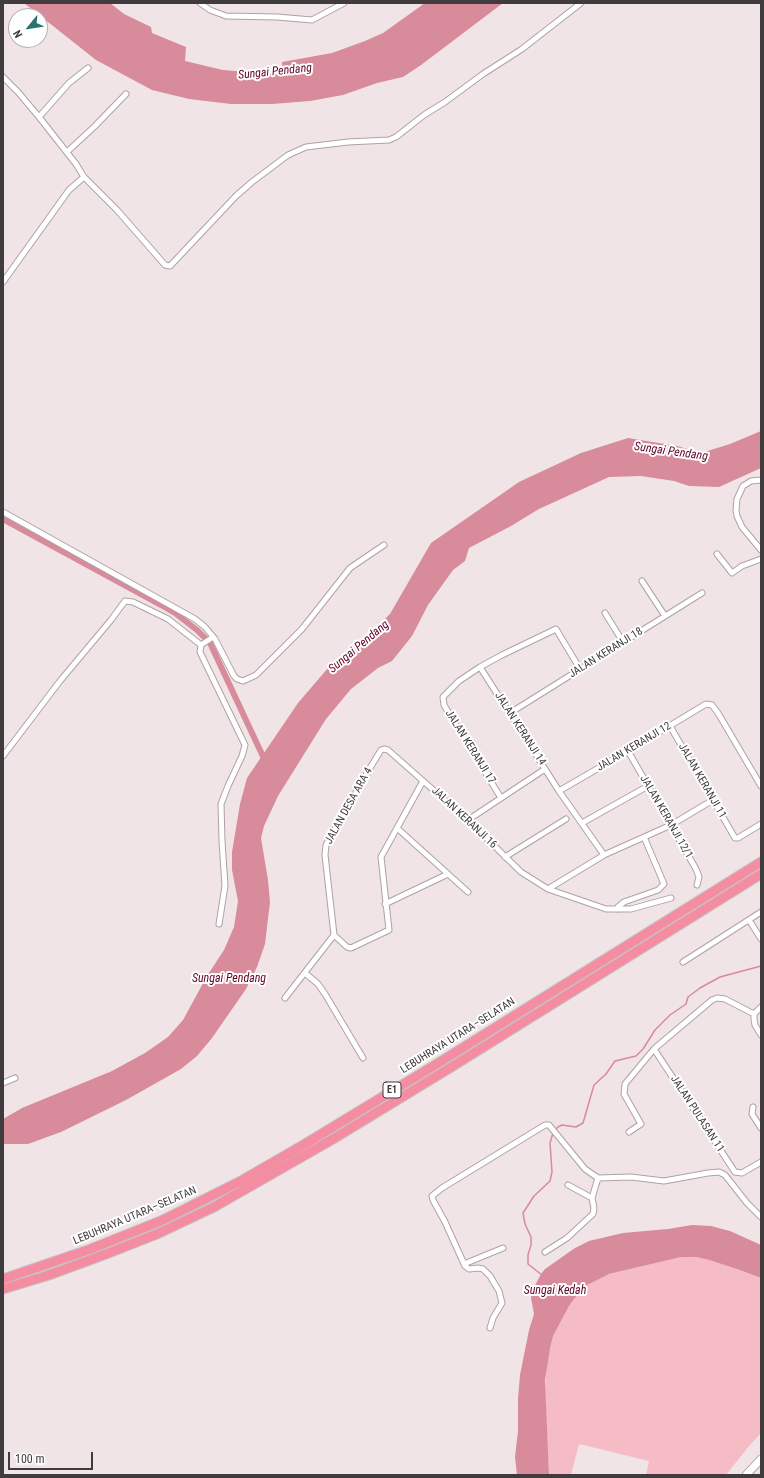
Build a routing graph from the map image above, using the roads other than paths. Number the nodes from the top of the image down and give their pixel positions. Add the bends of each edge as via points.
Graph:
1 (200, 3) edge
2 (344, 3) edge
3 (581, 3) edge
4 (88, 68) dead end
5 (3, 78) edge
6 (126, 94) dead end
7 (39, 117) junction
8 (67, 152) junction
9 (84, 177) junction
10 (3, 282) edge
11 (761, 480) edge
12 (3, 512) edge
13 (384, 545) dead end
14 (761, 550) edge
15 (717, 554) dead end
16 (761, 559) edge
17 (642, 581) dead end
18 (702, 593) dead end
19 (605, 613) dead end
20 (665, 616) junction
21 (211, 639) junction
22 (623, 642) junction
23 (202, 644) junction
24 (480, 667) junction
25 (580, 669) junction
26 (510, 713) junction
27 (670, 726) junction
28 (381, 750) joint
29 (628, 751) junction
30 (3, 756) edge
31 (545, 769) junction
32 (423, 781) junction
33 (648, 786) junction
34 (761, 786) edge
35 (559, 791) junction
36 (501, 798) junction
37 (713, 800) junction
38 (566, 819) dead end
39 (468, 820) junction
40 (582, 823) junction
41 (761, 824) edge
42 (671, 825) junction
43 (397, 828) junction
44 (644, 837) junction
45 (604, 855) junction
46 (506, 857) junction
47 (761, 862) edge
48 (448, 874) junction
49 (761, 874) edge
50 (697, 885) dead end
51 (548, 889) junction
52 (468, 892) dead end
53 (671, 898) dead end
54 (386, 904) junction
55 (617, 909) junction
56 (761, 912) edge
57 (749, 920) junction
58 (219, 924) dead end
59 (334, 935) junction
60 (761, 939) edge
61 (683, 962) dead end
62 (305, 973) junction
63 (285, 998) dead end
64 (761, 1007) edge
65 (754, 1014) junction
66 (761, 1035) edge
67 (654, 1049) junction
68 (363, 1058) dead end
69 (15, 1078) dead end
70 (3, 1083) edge
71 (753, 1107) dead end
72 (761, 1128) edge
73 (629, 1132) dead end
74 (761, 1162) edge
75 (598, 1178) junction
76 (568, 1186) dead end
77 (592, 1198) junction
78 (761, 1217) edge
79 (503, 1248) dead end
80 (545, 1252) dead end
81 (464, 1264) junction
82 (3, 1279) edge
83 (3, 1289) edge
84 (490, 1328) dead end
85 (761, 1459) edge
86 (746, 1475) edge

1 - 2 street via 226,16 312,20
3 - 9 street via 514,55 424,115 396,138 306,147 288,155 240,192 170,266 162,262 117,210
4 - 7 street via 70,83
5 - 7 street
6 - 8 street
7 - 8 street
8 - 9 street
9 - 10 street via 69,190
11 - 14 street via 751,480 743,486 737,499 736,510 742,527
12 - 21 street via 186,613 200,623
13 - 21 street via 345,573 330,596 302,629 261,670 247,680 240,681 234,676
15 - 16 street via 732,573
17 - 20 street
18 - 20 street, JALAN KERANJI 18
19 - 22 street
20 - 22 street, JALAN KERANJI 18
21 - 23 street
22 - 25 street, JALAN KERANJI 18
23 - 30 street via 168,619 125,600 112,620 60,681
23 - 58 street via 202,656 245,745 221,804 225,886
24 - 25 street via 556,629
24 - 26 street, JALAN KERANJI 14
24 - 36 street, JALAN KERANJI 17 via 459,681 442,700
25 - 26 street, JALAN KERANJI 18
26 - 31 street, JALAN KERANJI 14
27 - 29 street, JALAN KERANJI 12
27 - 34 street, JALAN KERANJI 12 via 708,704 712,705
27 - 37 street, JALAN KERANJI 11
28 - 32 street, JALAN KERANJI 16 via 388,750
28 - 59 street, JALAN DESA ARA 4 via 326,845
29 - 33 street, JALAN KERANJI 12/1
29 - 35 street, JALAN KERANJI 12
31 - 35 street, JALAN KERANJI 14
31 - 36 street
32 - 39 street, JALAN KERANJI 16
32 - 43 street
33 - 40 street
33 - 42 street, JALAN KERANJI 12/1
35 - 40 street, JALAN KERANJI 14
36 - 39 street
37 - 41 street, JALAN KERANJI 11 via 734,836 738,838
37 - 42 street
38 - 46 street
39 - 46 street, JALAN KERANJI 16
40 - 45 street, JALAN KERANJI 14
42 - 44 street
42 - 50 street, JALAN KERANJI 12/1 via 696,869
43 - 48 street
43 - 54 street via 381,857
44 - 45 street
44 - 55 street via 664,884 658,890 624,902
45 - 51 street
46 - 51 street, JALAN KERANJI 16 via 521,872
47 - 82 highway, LEBUHRAYA UTARA–SELATAN / E1 via 440,1062 241,1181 152,1224
48 - 52 street
48 - 54 street
49 - 83 highway, LEBUHRAYA UTARA–SELATAN / E1 via 453,1066 232,1197 189,1220 142,1240
51 - 55 street, JALAN KERANJI 16 via 606,909
53 - 55 street, JALAN KERANJI 16 via 635,908
54 - 59 street via 389,930 351,948
56 - 57 street
57 - 60 street
57 - 61 street
59 - 62 street
62 - 63 street
62 - 68 street via 325,994
64 - 65 street
65 - 66 street via 755,1025
65 - 67 street via 726,999 717,998
67 - 73 street via 623,1088 641,1124
67 - 74 street, JALAN PULASAN 11 via 735,1172 742,1173
69 - 70 street
71 - 72 street via 752,1114
75 - 77 street
75 - 78 street via 631,1177 664,1181 719,1172
75 - 81 street via 585,1169 555,1131 549,1125 545,1125 433,1194 433,1200
76 - 77 street
77 - 80 street via 594,1208 590,1217 563,1241
79 - 81 street
81 - 84 street via 469,1269 478,1268 486,1272 501,1297 502,1303
85 - 86 main road

